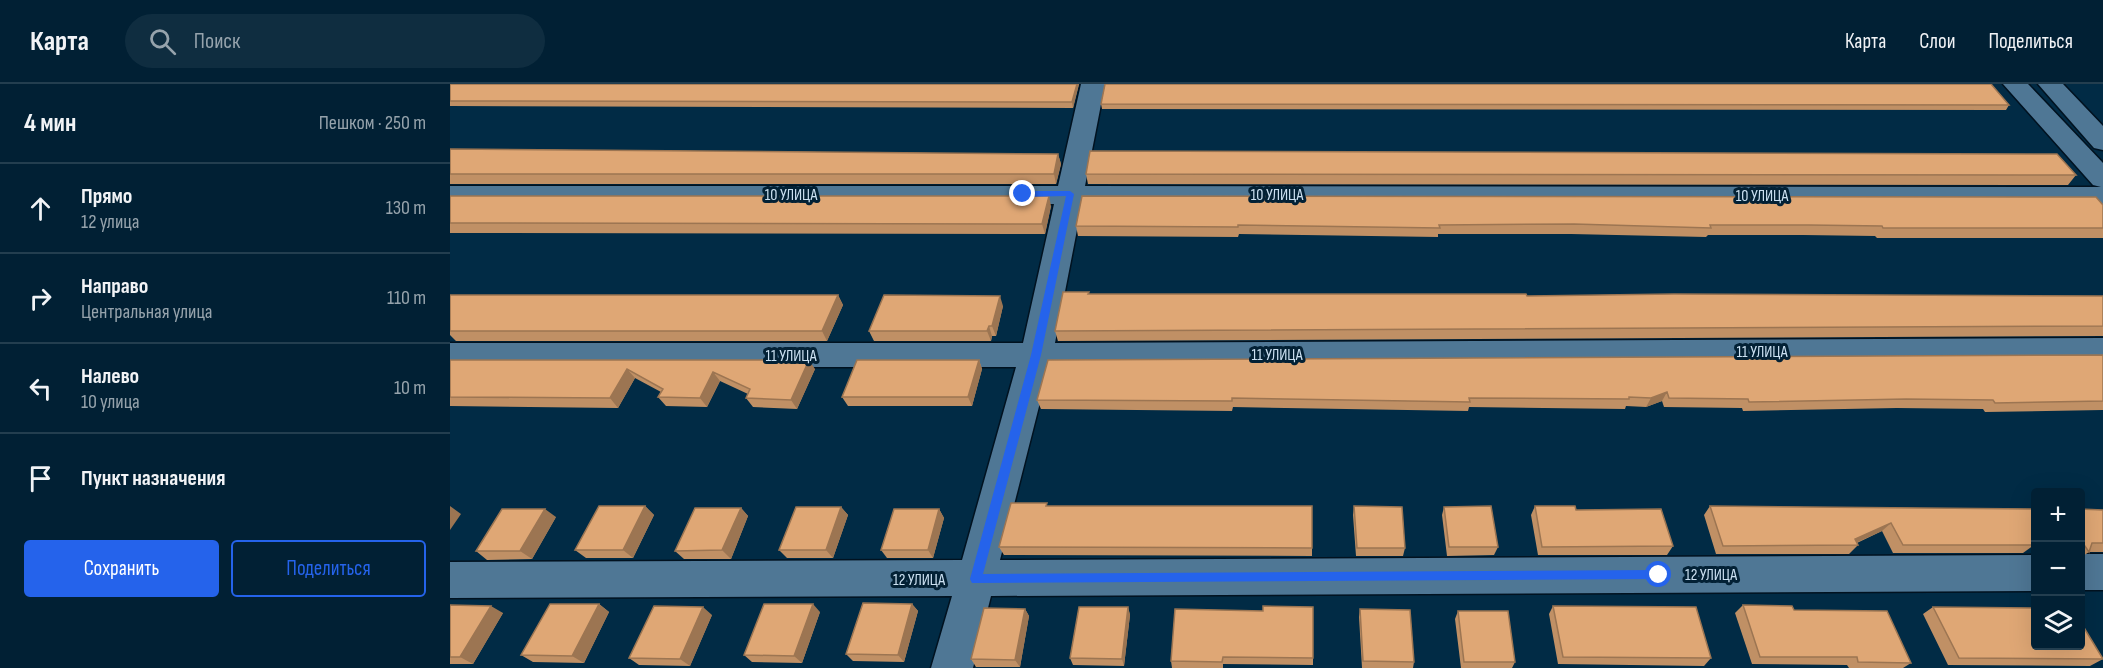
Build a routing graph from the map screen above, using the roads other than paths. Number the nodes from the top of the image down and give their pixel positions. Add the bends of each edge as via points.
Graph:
1 (1093, 84) edge
2 (2015, 84) edge
3 (2050, 84) edge
4 (2103, 142) edge
5 (2103, 179) edge
6 (1070, 194) junction
7 (450, 195) edge
8 (2103, 196) edge
9 (2103, 350) edge
10 (450, 355) edge
11 (1036, 355) junction
12 (2085, 572) edge
13 (2103, 572) edge
14 (2031, 573) edge
15 (976, 579) junction
16 (450, 580) edge
17 (952, 668) edge

1 - 6 street
2 - 5 street
3 - 4 street
6 - 7 street, 10 УЛИЦА
6 - 8 street, 10 УЛИЦА
6 - 11 street
9 - 11 street, 11 УЛИЦА
10 - 11 street, 11 УЛИЦА
11 - 15 street
12 - 13 street
14 - 15 street, 12 УЛИЦА
15 - 16 street, 12 УЛИЦА
15 - 17 street

